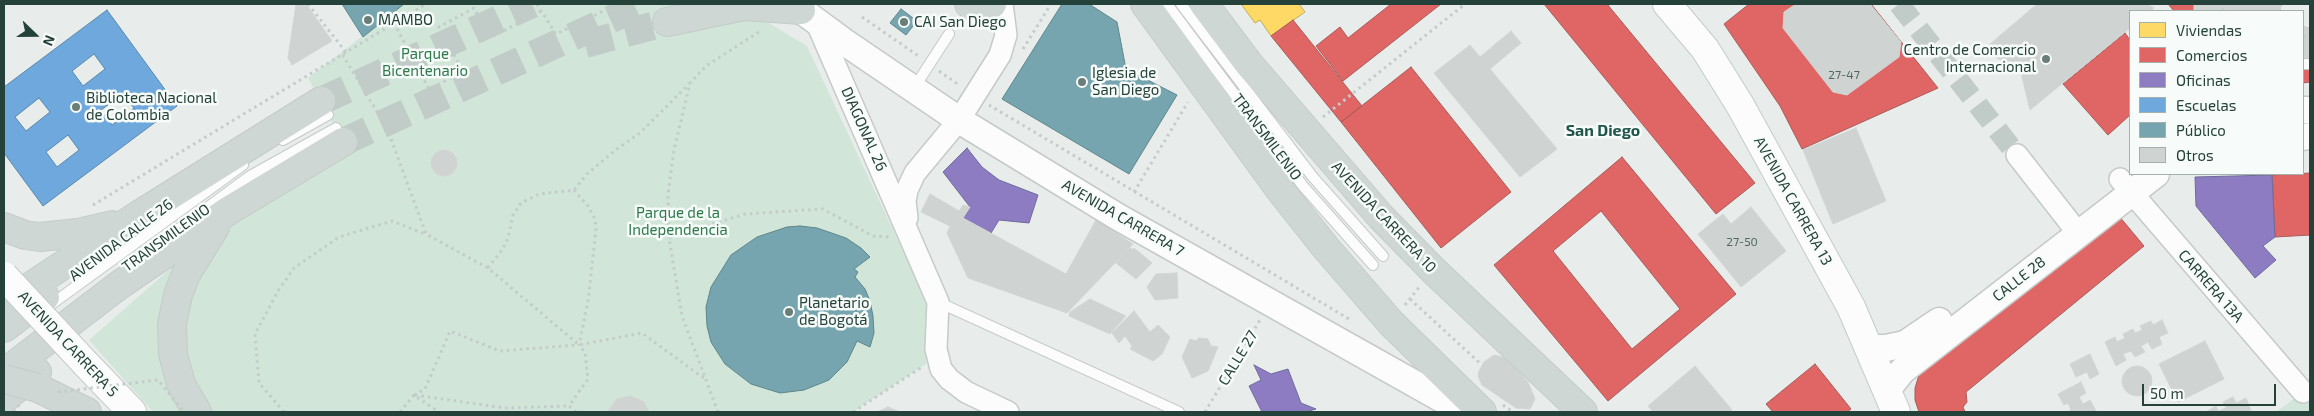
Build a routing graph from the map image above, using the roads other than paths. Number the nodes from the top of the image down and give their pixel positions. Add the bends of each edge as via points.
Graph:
1 (969, 4) edge
2 (992, 4) edge
3 (1002, 4) edge
4 (1145, 4) edge
5 (1167, 4) edge
6 (1182, 4) edge
7 (1204, 4) edge
8 (1667, 4) edge
9 (803, 11) edge
10 (667, 22) tunnel mouth
11 (949, 34) dead end
12 (913, 89) junction
13 (324, 108) joint
14 (960, 120) junction
15 (339, 135) joint
16 (272, 147) dead end
17 (244, 156) junction
18 (2017, 156) tunnel mouth
19 (2152, 175) edge
20 (2127, 181) edge
21 (228, 212) junction
22 (137, 216) junction
23 (2073, 226) junction
24 (4, 228) edge
25 (912, 237) junction
26 (165, 238) dead end
27 (1383, 256) dead end
28 (1373, 265) dead end
29 (126, 267) dead end
30 (4, 276) edge
31 (938, 302) junction
32 (4, 304) edge
33 (4, 328) edge
34 (4, 340) edge
35 (26, 342) dead end
36 (1870, 348) junction
37 (4, 373) edge
38 (4, 379) edge
39 (2303, 392) dead end
40 (29, 396) edge
41 (1891, 401) edge
42 (87, 412) edge
43 (132, 412) edge
44 (197, 412) edge
45 (1008, 412) edge
46 (1179, 412) edge
47 (1466, 412) edge
48 (1482, 412) edge
49 (1583, 412) edge

1 - 2 main road
3 - 14 street, DIAGONAL 26 via 1006,26 1004,45
4 - 48 main road via 1326,248 1391,323
5 - 28 lane, TRANSMILENIO via 1303,186
6 - 27 lane, TRANSMILENIO via 1312,176
7 - 49 main road, AVENIDA CARRERA 10 via 1249,64 1381,216 1437,274
8 - 36 main road, AVENIDA CARRERA 13 via 1705,49 1740,105 1821,251
9 - 10 main road via 744,6
9 - 12 street, AVENIDA CARRERA 7
9 - 25 street, DIAGONAL 26
11 - 12 lane
12 - 14 street, AVENIDA CARRERA 7
13 - 16 lane
13 - 17 main road, AVENIDA CALLE 26
14 - 25 street, DIAGONAL 26 via 920,164 910,182 905,201
14 - 47 street, AVENIDA CARRERA 7 via 1118,217
15 - 21 main road
15 - 26 lane, TRANSMILENIO via 250,176
17 - 22 main road, AVENIDA CALLE 26
17 - 33 main road, AVENIDA CALLE 26
17 - 34 lane, TRANSMILENIO
18 - 23 street
19 - 20 street, CALLE 28
20 - 23 street, CALLE 28
20 - 39 street, CARRERA 13A
21 - 37 main road via 118,286
21 - 40 main road via 128,298
21 - 44 main road via 196,255 174,311 173,354 181,384
22 - 24 main road via 57,237 25,236
22 - 32 main road, AVENIDA CALLE 26
23 - 36 street, CALLE 28 via 1997,277 1914,340 1896,347
23 - 41 street, CALLE 28 via 1902,371
25 - 31 street, DIAGONAL 26
29 - 35 lane, TRANSMILENIO
30 - 43 main road, AVENIDA CARRERA 5, bridge
31 - 45 street via 937,357 941,369 956,385
31 - 46 lane
36 - 41 main road, AVENIDA CARRERA 13
38 - 40 main road, bridge
40 - 42 main road

